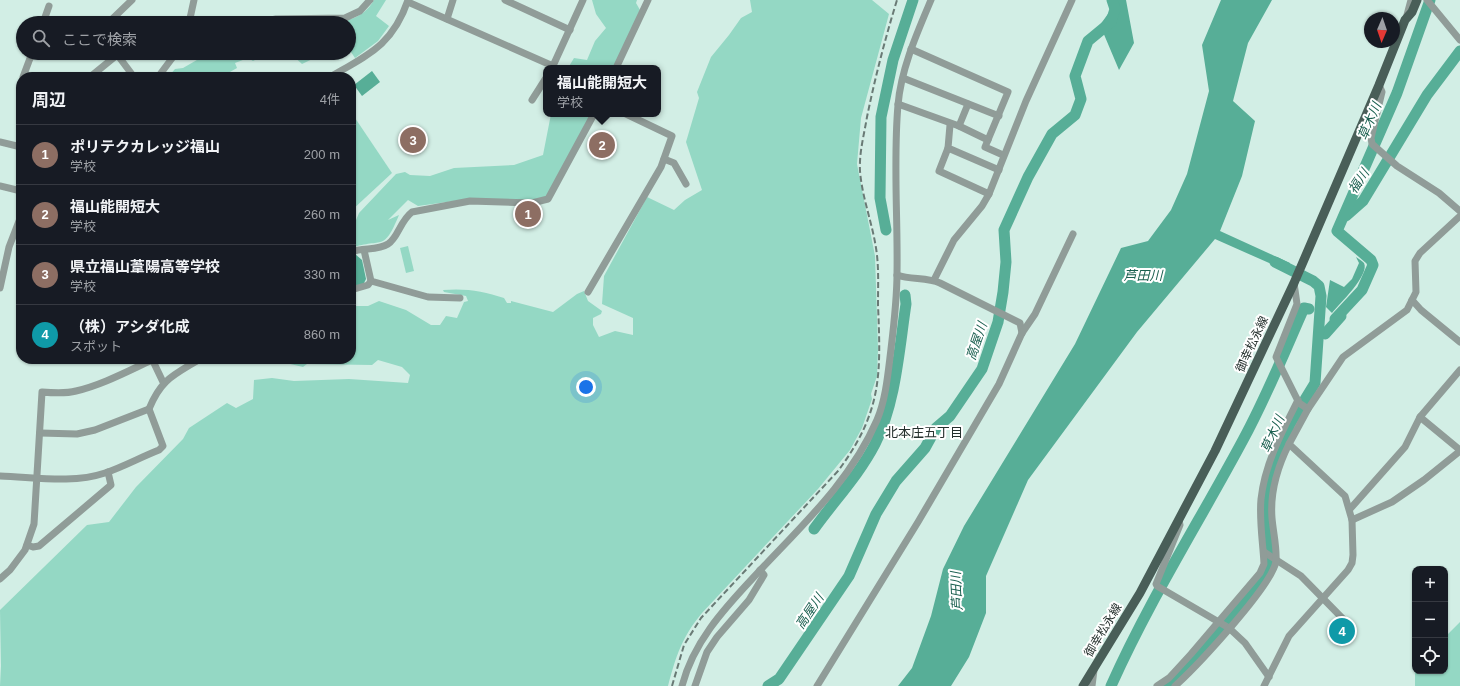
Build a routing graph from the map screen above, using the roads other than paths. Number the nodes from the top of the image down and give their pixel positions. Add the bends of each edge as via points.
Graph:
1 (132, 0) edge
2 (194, 0) edge
3 (370, 0) edge
4 (453, 0) edge
5 (505, 0) edge
6 (583, 0) edge
7 (648, 0) edge
8 (931, 0) edge
9 (1072, 0) edge
10 (1412, 0) edge
11 (1417, 0) edge
12 (408, 1) edge
13 (1428, 3) edge
14 (49, 6) dead end
15 (45, 16) edge
16 (115, 16) edge
17 (191, 16) edge
18 (349, 16) edge
19 (447, 19) junction
20 (1405, 20) junction
21 (570, 30) junction
22 (1460, 40) edge
23 (912, 49) junction
24 (30, 60) edge
25 (110, 60) edge
26 (121, 60) edge
27 (171, 60) edge
28 (549, 65) edge
29 (554, 65) edge
30 (617, 65) edge
31 (26, 72) edge
32 (96, 72) edge
33 (130, 72) edge
34 (162, 72) edge
35 (338, 72) edge
36 (903, 78) junction
37 (543, 83) edge
38 (1379, 85) junction
39 (532, 100) dead end
40 (898, 104) junction
41 (968, 104) junction
42 (999, 116) junction
43 (592, 117) edge
44 (632, 117) edge
45 (950, 125) junction
46 (959, 126) junction
47 (988, 140) junction
48 (0, 142) edge
49 (16, 147) edge
50 (948, 148) junction
51 (1004, 155) junction
52 (664, 159) junction
53 (999, 170) junction
54 (686, 184) dead end
55 (0, 186) edge
56 (16, 190) edge
57 (989, 194) junction
58 (1460, 211) edge
59 (1460, 216) edge
60 (16, 229) edge
61 (1073, 234) dead end
62 (356, 250) edge
63 (364, 250) junction
64 (897, 275) junction
65 (371, 281) junction
66 (937, 282) junction
67 (1294, 284) junction
68 (0, 288) edge
69 (356, 289) edge
70 (588, 292) dead end
71 (460, 298) dead end
72 (1412, 300) junction
73 (1022, 333) junction
74 (1460, 342) edge
75 (141, 364) edge
76 (154, 364) edge
77 (192, 364) edge
78 (1460, 370) edge
79 (163, 382) junction
80 (1299, 401) junction
81 (149, 409) junction
82 (1307, 409) junction
83 (1420, 417) junction
84 (40, 434) junction
85 (1288, 444) junction
86 (1460, 451) edge
87 (108, 472) junction
88 (0, 476) edge
89 (37, 477) junction
90 (1270, 477) junction
91 (1350, 509) junction
92 (1178, 518) junction
93 (1352, 520) junction
94 (27, 545) junction
95 (1265, 553) junction
96 (1275, 560) junction
97 (760, 570) junction
98 (0, 579) edge
99 (1323, 598) junction
100 (1348, 624) dead end
101 (1223, 625) junction
102 (1095, 666) junction
103 (1269, 677) junction
104 (682, 686) edge
105 (695, 686) edge
106 (817, 686) edge
107 (1083, 686) edge
108 (1092, 686) edge
109 (1158, 686) edge
110 (1175, 686) edge
111 (1264, 686) edge

1 - 16 street
2 - 17 street
3 - 18 street via 360,11
4 - 19 street
5 - 21 street
6 - 21 street
7 - 30 street
8 - 23 street
9 - 51 street
10 - 20 street
11 - 20 main road, 御幸松永線
12 - 19 street
12 - 35 street via 400,21 381,46
13 - 22 street
14 - 15 street
19 - 28 street
20 - 38 main road, 御幸松永線
21 - 29 street
23 - 36 street
23 - 42 street via 1008,92
24 - 31 street
25 - 32 street
26 - 33 street
27 - 34 street
36 - 40 street
36 - 41 street
37 - 39 street
38 - 58 street via 1382,92 1371,138 1374,145 1397,166 1440,194
38 - 67 main road, 御幸松永線
40 - 45 street
40 - 64 street
41 - 42 street
41 - 46 street
42 - 47 street
43 - 63 street via 548,199 532,204 470,201 412,212 405,217 388,244
44 - 52 street via 672,136
45 - 46 street
45 - 50 street
46 - 47 street
47 - 51 street via 985,147
48 - 49 street
50 - 53 street
50 - 57 street via 940,171
51 - 53 street
52 - 54 street via 674,163
52 - 70 street
53 - 57 street
55 - 56 street
57 - 66 street via 954,240
59 - 72 street via 1420,253 1415,261 1416,292
60 - 68 street via 9,247
61 - 73 street via 1035,314
62 - 63 street
63 - 65 street
64 - 66 street
64 - 97 street via 896,309 888,373 878,418 856,460 836,487
65 - 69 street via 368,285
65 - 71 street via 428,297
66 - 73 street via 1020,323
67 - 80 street via 1297,304 1276,357
67 - 92 main road, 御幸松永線 via 1215,451
72 - 74 street
72 - 82 street via 1398,319 1343,357
73 - 106 street via 998,384 918,522
75 - 84 street via 77,391 42,392
76 - 79 street
77 - 79 street
78 - 83 street
79 - 81 street
80 - 82 street
80 - 90 street via 1273,452
81 - 84 street via 95,430 77,434
81 - 87 street via 163,446
82 - 85 street
83 - 86 street
83 - 91 street via 1405,447
84 - 89 street
85 - 90 street
85 - 91 street via 1345,496
86 - 93 street via 1392,502
87 - 89 street via 78,478
87 - 94 street via 111,485 39,546
88 - 89 street
89 - 94 street via 34,524
90 - 95 street via 1261,501
90 - 96 street
91 - 93 street
92 - 101 street via 1180,526 1156,584 1160,589
92 - 102 main road, 御幸松永線 via 1140,593
93 - 99 street via 1352,563
94 - 98 street via 10,570
95 - 96 street
95 - 101 street via 1264,564 1256,580
96 - 99 street via 1301,576
96 - 101 street via 1268,582
97 - 104 street via 708,631 691,661
97 - 105 street via 764,575 749,600 707,652
99 - 100 street
99 - 103 street via 1289,636
101 - 103 street via 1245,643
101 - 109 street
101 - 110 street
102 - 107 main road, 御幸松永線
102 - 108 street
103 - 111 street

